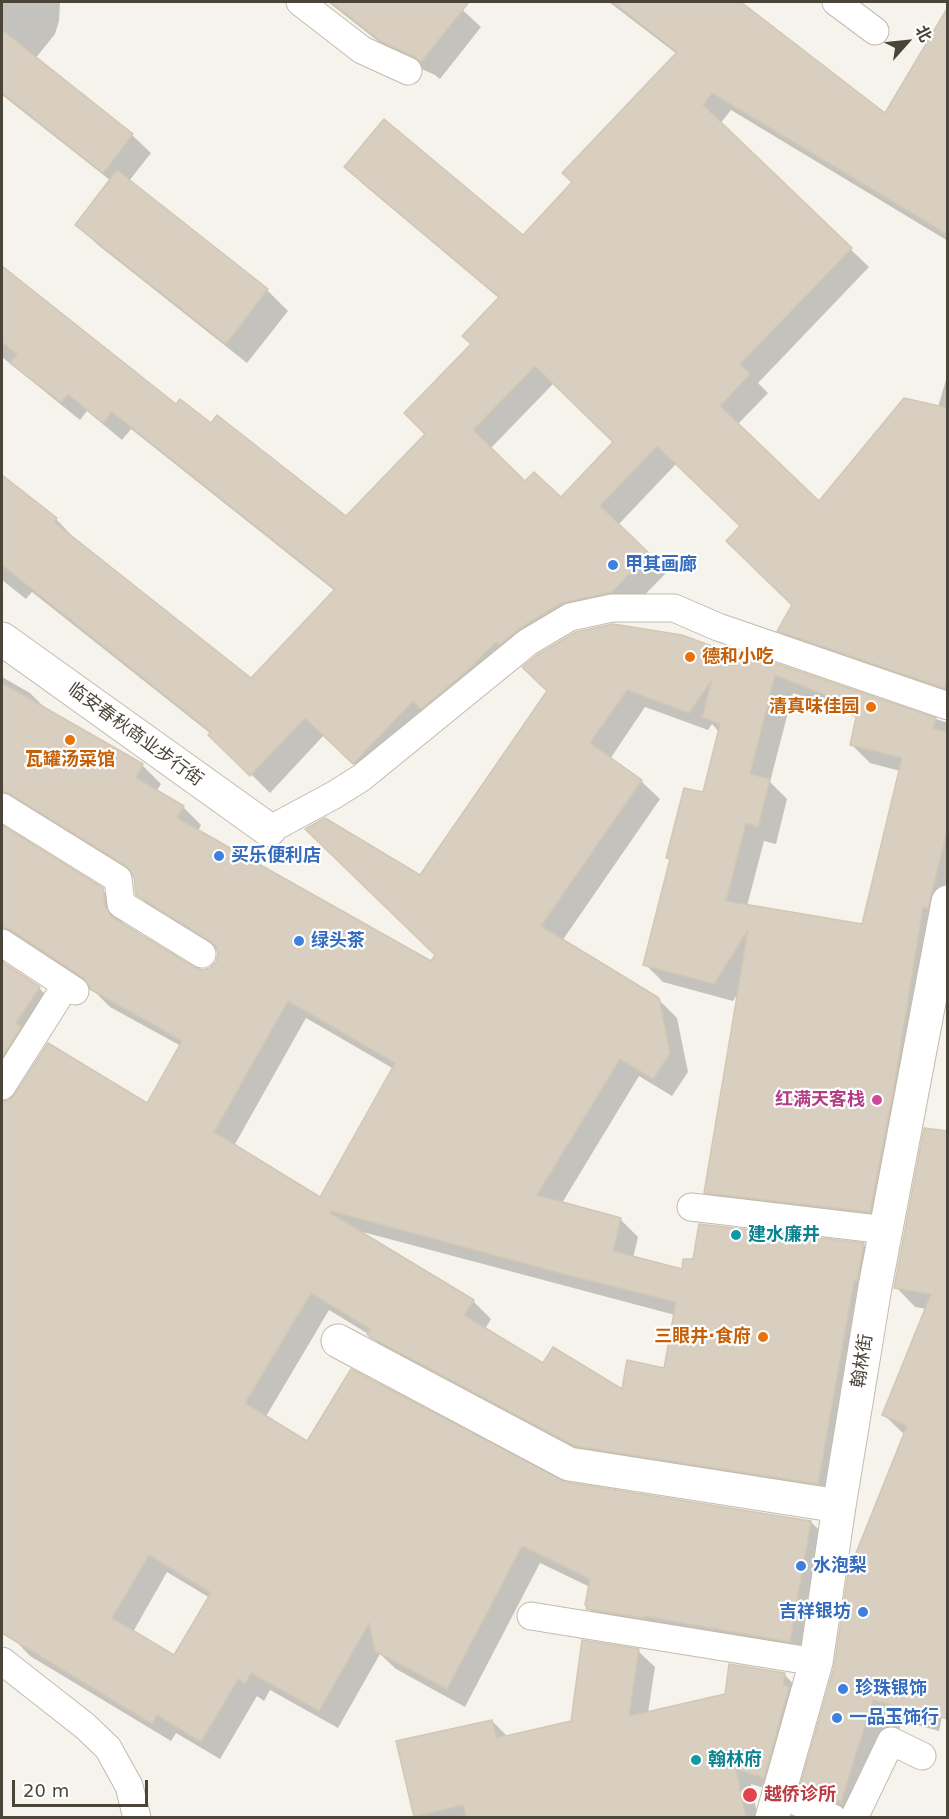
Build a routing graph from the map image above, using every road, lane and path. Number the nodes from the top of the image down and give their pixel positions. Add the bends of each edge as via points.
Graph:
1 (300, 2) edge
2 (836, 2) edge
3 (875, 31) dead end
4 (408, 71) dead end
5 (2, 639) edge
6 (948, 706) edge
7 (2, 807) edge
8 (269, 830) joint
9 (948, 902) edge
10 (2, 943) edge
11 (202, 954) dead end
12 (2, 1086) edge
13 (691, 1207) dead end
14 (886, 1230) junction
15 (338, 1341) dead end
16 (839, 1506) junction
17 (531, 1616) dead end
18 (2, 1661) edge
19 (816, 1662) junction
20 (922, 1756) dead end
21 (776, 1806) edge
22 (137, 1818) edge
23 (833, 1818) edge
24 (854, 1818) edge

1 - 4 lane via 362,50
2 - 3 lane
5 - 8 street, 临安春秋商业步行街
6 - 8 lane via 718,627 674,608 612,608 570,617 528,642 361,778
7 - 11 lane via 118,879 121,904
9 - 14 street, 翰林街
10 - 12 lane via 71,988
13 - 14 lane
14 - 16 street, 翰林街
15 - 16 street via 569,1464
16 - 19 street, 翰林街
17 - 19 lane
18 - 22 lane via 86,1726 108,1748 129,1786
19 - 21 street, 翰林街
20 - 24 lane via 891,1741
21 - 23 lane

